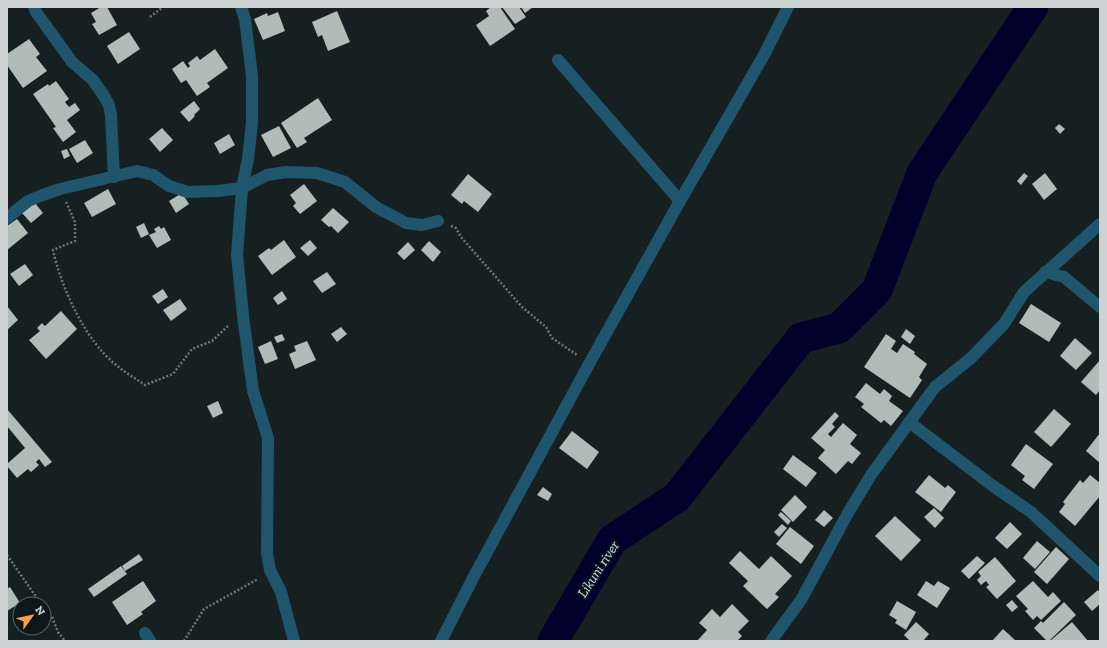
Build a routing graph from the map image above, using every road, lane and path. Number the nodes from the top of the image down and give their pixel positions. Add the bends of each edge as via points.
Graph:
1 (34, 7) edge
2 (163, 7) edge
3 (241, 7) edge
4 (788, 7) edge
5 (150, 17) dead end
6 (558, 60) dead end
7 (114, 177) junction
8 (242, 188) junction
9 (60, 189) junction
10 (680, 201) junction
11 (7, 218) edge
12 (438, 221) joint
13 (1100, 224) edge
14 (1045, 272) junction
15 (1100, 307) edge
16 (243, 316) junction
17 (589, 364) junction
18 (909, 422) junction
19 (7, 555) edge
20 (270, 570) junction
21 (1100, 576) edge
22 (35, 596) edge
23 (52, 617) edge
24 (65, 641) edge
25 (184, 641) edge
26 (294, 641) edge
27 (441, 641) edge
28 (771, 641) edge

1 - 7 street via 72,62 93,80 109,105
2 - 5 path
3 - 8 street via 245,19 252,76 252,123
4 - 10 street via 764,55
6 - 10 street
7 - 8 street via 137,171 153,175 169,186 188,192
7 - 9 street
8 - 12 street via 267,174 317,173 345,182 376,207 406,223 422,225
8 - 16 street via 237,255
9 - 11 street via 28,201
9 - 16 path via 75,222 75,240 53,250 57,267 80,321 98,346 119,367 145,385 173,374 192,349 212,341 226,327
10 - 17 street
12 - 17 path via 456,228 522,307 546,327 552,338
13 - 14 street
14 - 15 street via 1064,277
14 - 18 street via 1024,292 1004,324 971,358 934,387
16 - 20 street via 253,391 268,438 266,553
17 - 27 street
18 - 21 street via 1031,512
18 - 28 street via 871,475 848,513 802,600
19 - 22 path
20 - 25 path via 204,609
20 - 26 street via 281,592
23 - 24 path

